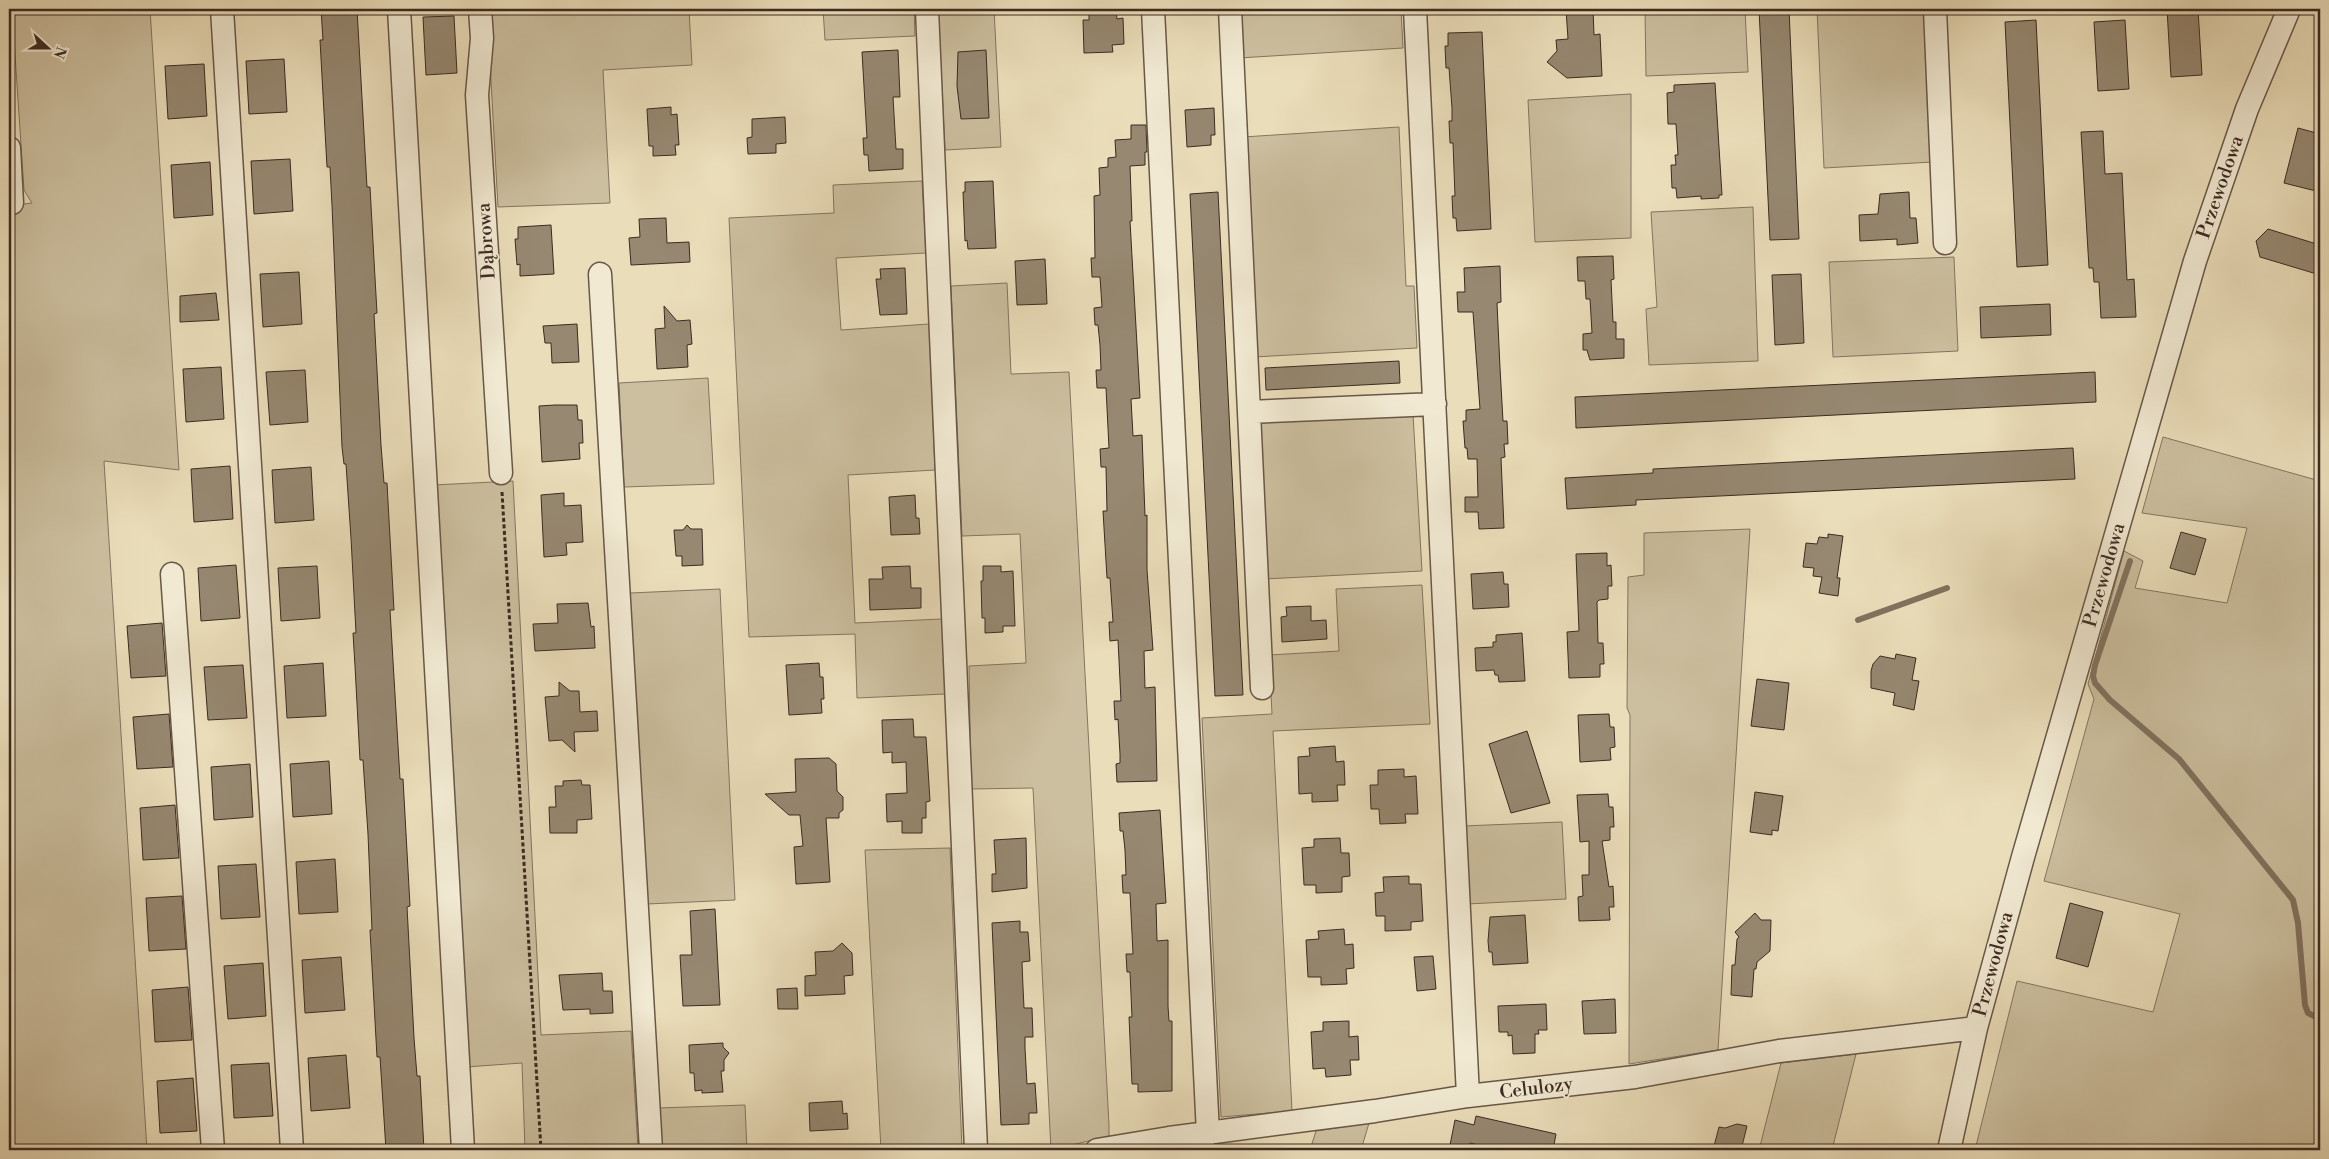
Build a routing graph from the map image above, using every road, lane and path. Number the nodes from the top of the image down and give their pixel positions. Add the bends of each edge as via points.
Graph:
1 (222, 9) edge
2 (399, 9) edge
3 (480, 9) edge
4 (927, 9) edge
5 (1154, 9) edge
6 (1230, 9) edge
7 (1415, 9) edge
8 (1935, 9) edge
9 (2289, 9) edge
10 (9, 148) edge
11 (12, 203) dead end
12 (1945, 243) dead end
13 (600, 274) dead end
14 (1435, 404) junction
15 (1249, 412) junction
16 (501, 473) joint
17 (172, 574) dead end
18 (1262, 688) dead end
19 (1976, 1028) junction
20 (1468, 1096) junction
21 (1200, 1135) junction
22 (213, 1150) edge
23 (292, 1150) edge
24 (462, 1150) edge
25 (540, 1150) edge
26 (651, 1150) edge
27 (976, 1150) edge
28 (1097, 1150) edge
29 (1949, 1150) edge

1 - 23 street
2 - 24 street
3 - 16 street, Dąbrowa via 482,38 477,95
4 - 27 street
5 - 21 street
6 - 15 street
7 - 14 street
8 - 12 street
9 - 19 street, Przewodowa via 2247,109 2195,260
10 - 11 street
13 - 26 street
14 - 15 street
14 - 20 street
15 - 18 street
16 - 25 path
17 - 22 street
19 - 20 street, Celulozy via 1779,1051 1635,1078
19 - 29 street, Przewodowa
20 - 21 street, Celulozy
21 - 28 street, Celulozy

